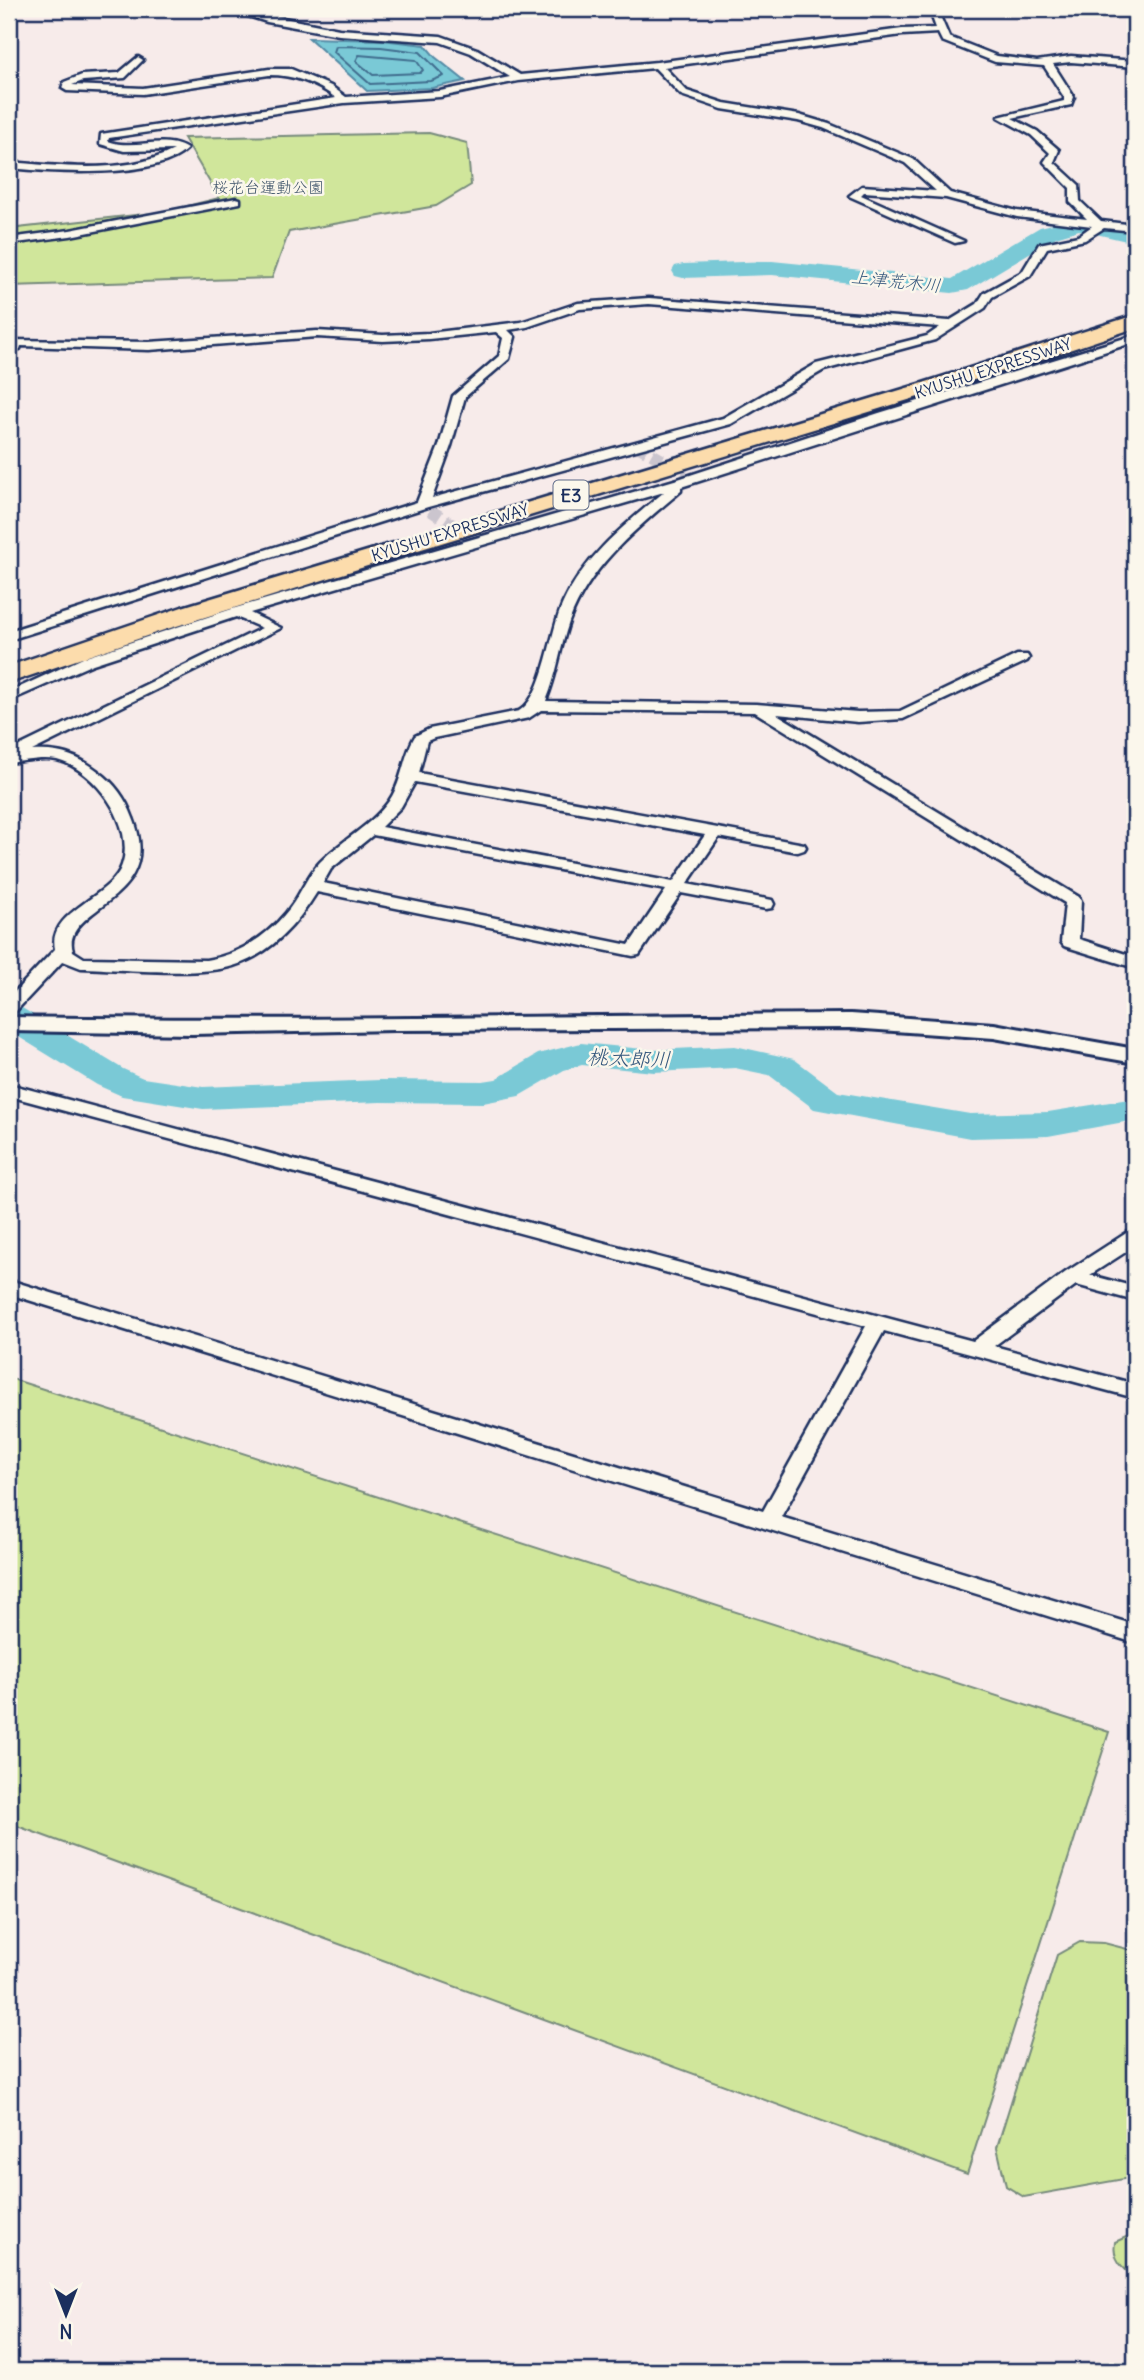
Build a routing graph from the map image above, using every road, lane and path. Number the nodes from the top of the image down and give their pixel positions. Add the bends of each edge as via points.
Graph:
1 (230, 9) edge
2 (933, 9) edge
3 (941, 30) junction
4 (138, 60) dead end
5 (1047, 63) junction
6 (1135, 64) edge
7 (657, 65) junction
8 (518, 78) junction
9 (344, 100) junction
10 (9, 165) edge
11 (946, 195) junction
12 (236, 201) dead end
13 (1100, 226) junction
14 (1135, 228) edge
15 (9, 241) edge
16 (959, 241) dead end
17 (1135, 309) edge
18 (1135, 321) edge
19 (954, 325) junction
20 (500, 329) junction
21 (1135, 338) edge
22 (9, 349) edge
23 (687, 479) junction
24 (427, 507) junction
25 (237, 611) junction
26 (9, 636) edge
27 (9, 655) edge
28 (1022, 658) dead end
29 (9, 675) edge
30 (9, 697) edge
31 (537, 705) junction
32 (756, 708) junction
33 (9, 757) edge
34 (410, 776) junction
35 (370, 830) junction
36 (715, 832) junction
37 (799, 848) dead end
38 (314, 886) junction
39 (677, 888) junction
40 (766, 904) dead end
41 (62, 952) junction
42 (1135, 963) edge
43 (9, 1008) edge
44 (9, 1024) edge
45 (1135, 1056) edge
46 (9, 1090) edge
47 (1135, 1237) edge
48 (1113, 1252) junction
49 (1135, 1257) edge
50 (1073, 1278) junction
51 (9, 1287) edge
52 (1135, 1294) edge
53 (879, 1322) junction
54 (976, 1349) junction
55 (1135, 1391) edge
56 (768, 1521) junction
57 (1135, 1634) edge

1 - 8 street via 339,32 441,39 474,51
2 - 3 street
3 - 5 street via 945,39 995,59
3 - 7 street
4 - 9 street via 122,76 82,78 67,88 144,92 291,72
5 - 6 street via 1071,59
5 - 13 street via 1069,97 1068,103 1003,117 1034,133 1055,152 1049,162 1075,187 1076,202
7 - 8 street
7 - 11 street via 684,93 722,106 799,118 909,161
8 - 9 street via 440,94
9 - 10 street via 104,136 103,142 116,150 181,147 178,153 137,165 80,170
11 - 13 street via 1017,214
11 - 16 street via 862,189 854,196
12 - 15 street
13 - 14 street
13 - 19 street via 1081,238 1043,246 1026,274 988,295 981,306
17 - 27 highway, KYUSHU EXPRESSWAY / E3 via 820,410 300,561
18 - 29 highway, KYUSHU EXPRESSWAY / E3 via 773,437 475,523
19 - 20 street via 623,302 578,306
19 - 24 street via 931,338 820,368 727,421
20 - 22 street via 394,338 317,334 149,346 14,342 16,347
20 - 24 street via 509,337 505,357 459,396
21 - 23 street
23 - 25 street
23 - 31 street via 590,568 563,620
24 - 26 street
25 - 30 street via 88,662
25 - 33 street via 274,628
28 - 32 street via 904,715 858,717
31 - 32 street
31 - 34 street via 524,715 420,739
32 - 42 street via 1073,901 1070,942
33 - 41 street via 60,756 106,784 134,851 118,884 66,926
34 - 35 street via 395,804
34 - 36 street
35 - 38 street via 325,866
35 - 39 street
36 - 37 street
36 - 39 street
38 - 39 street via 633,951
38 - 41 street via 270,938 229,962 81,963
39 - 40 street
41 - 43 street
44 - 45 street via 192,1027 851,1021 994,1031
46 - 53 street
47 - 48 street
48 - 49 street
48 - 50 street
50 - 52 street
50 - 54 street
51 - 56 street
53 - 54 street
53 - 56 street
54 - 55 street
56 - 57 street

